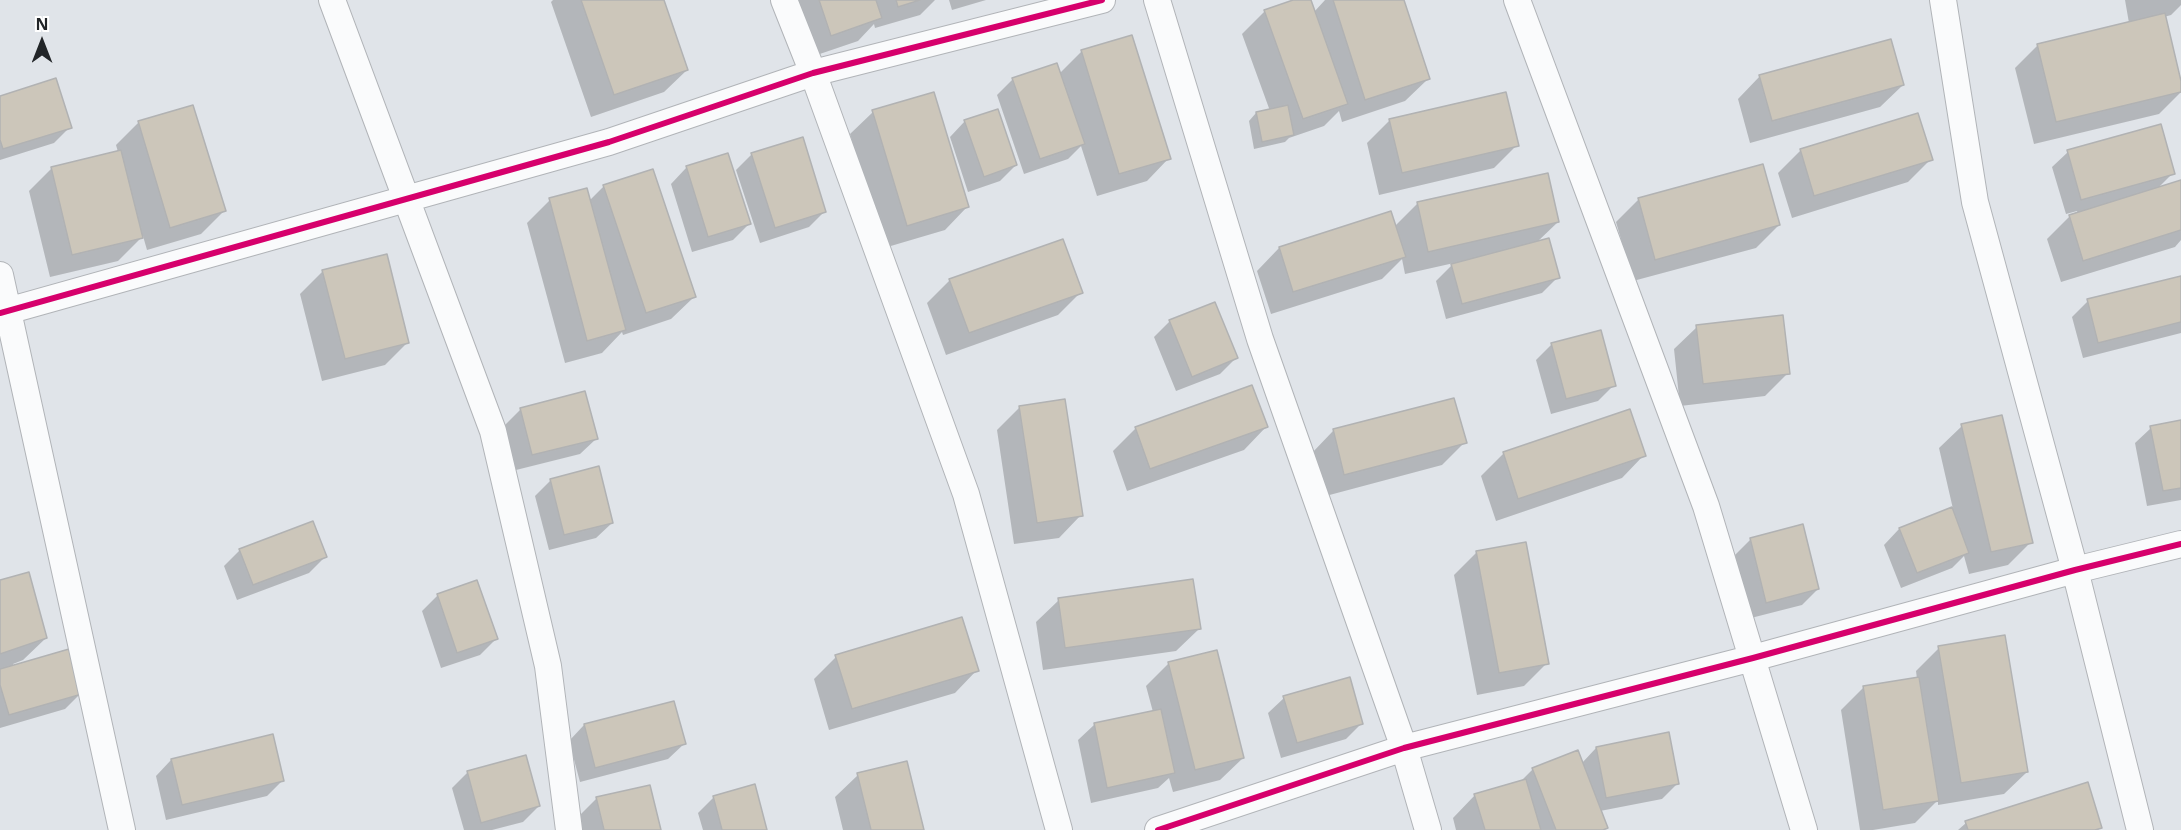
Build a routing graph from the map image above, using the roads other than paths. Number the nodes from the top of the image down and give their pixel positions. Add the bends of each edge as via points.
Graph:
1 (332, 0) edge
2 (784, 0) edge
3 (1102, 0) edge
4 (1157, 0) edge
5 (1517, 0) edge
6 (1943, 0) edge
7 (813, 73) junction
8 (406, 200) junction
9 (0, 275) edge
10 (3, 312) edge
11 (2181, 544) edge
12 (2075, 570) junction
13 (1753, 658) junction
14 (1404, 748) junction
15 (122, 830) edge
16 (569, 830) edge
17 (1059, 830) edge
18 (1158, 830) edge
19 (1428, 830) edge
20 (1804, 830) edge
21 (2140, 830) edge

1 - 8 street
2 - 7 street
3 - 7 street
4 - 14 street via 1260,339
5 - 13 street via 1706,506
6 - 12 street via 1975,202
7 - 8 street via 609,142
7 - 17 street via 966,494
8 - 10 street
8 - 16 street via 493,431 548,666
9 - 10 street
10 - 15 street
11 - 12 street
12 - 13 street
12 - 21 street
13 - 14 street
13 - 20 street
14 - 18 street
14 - 19 street

